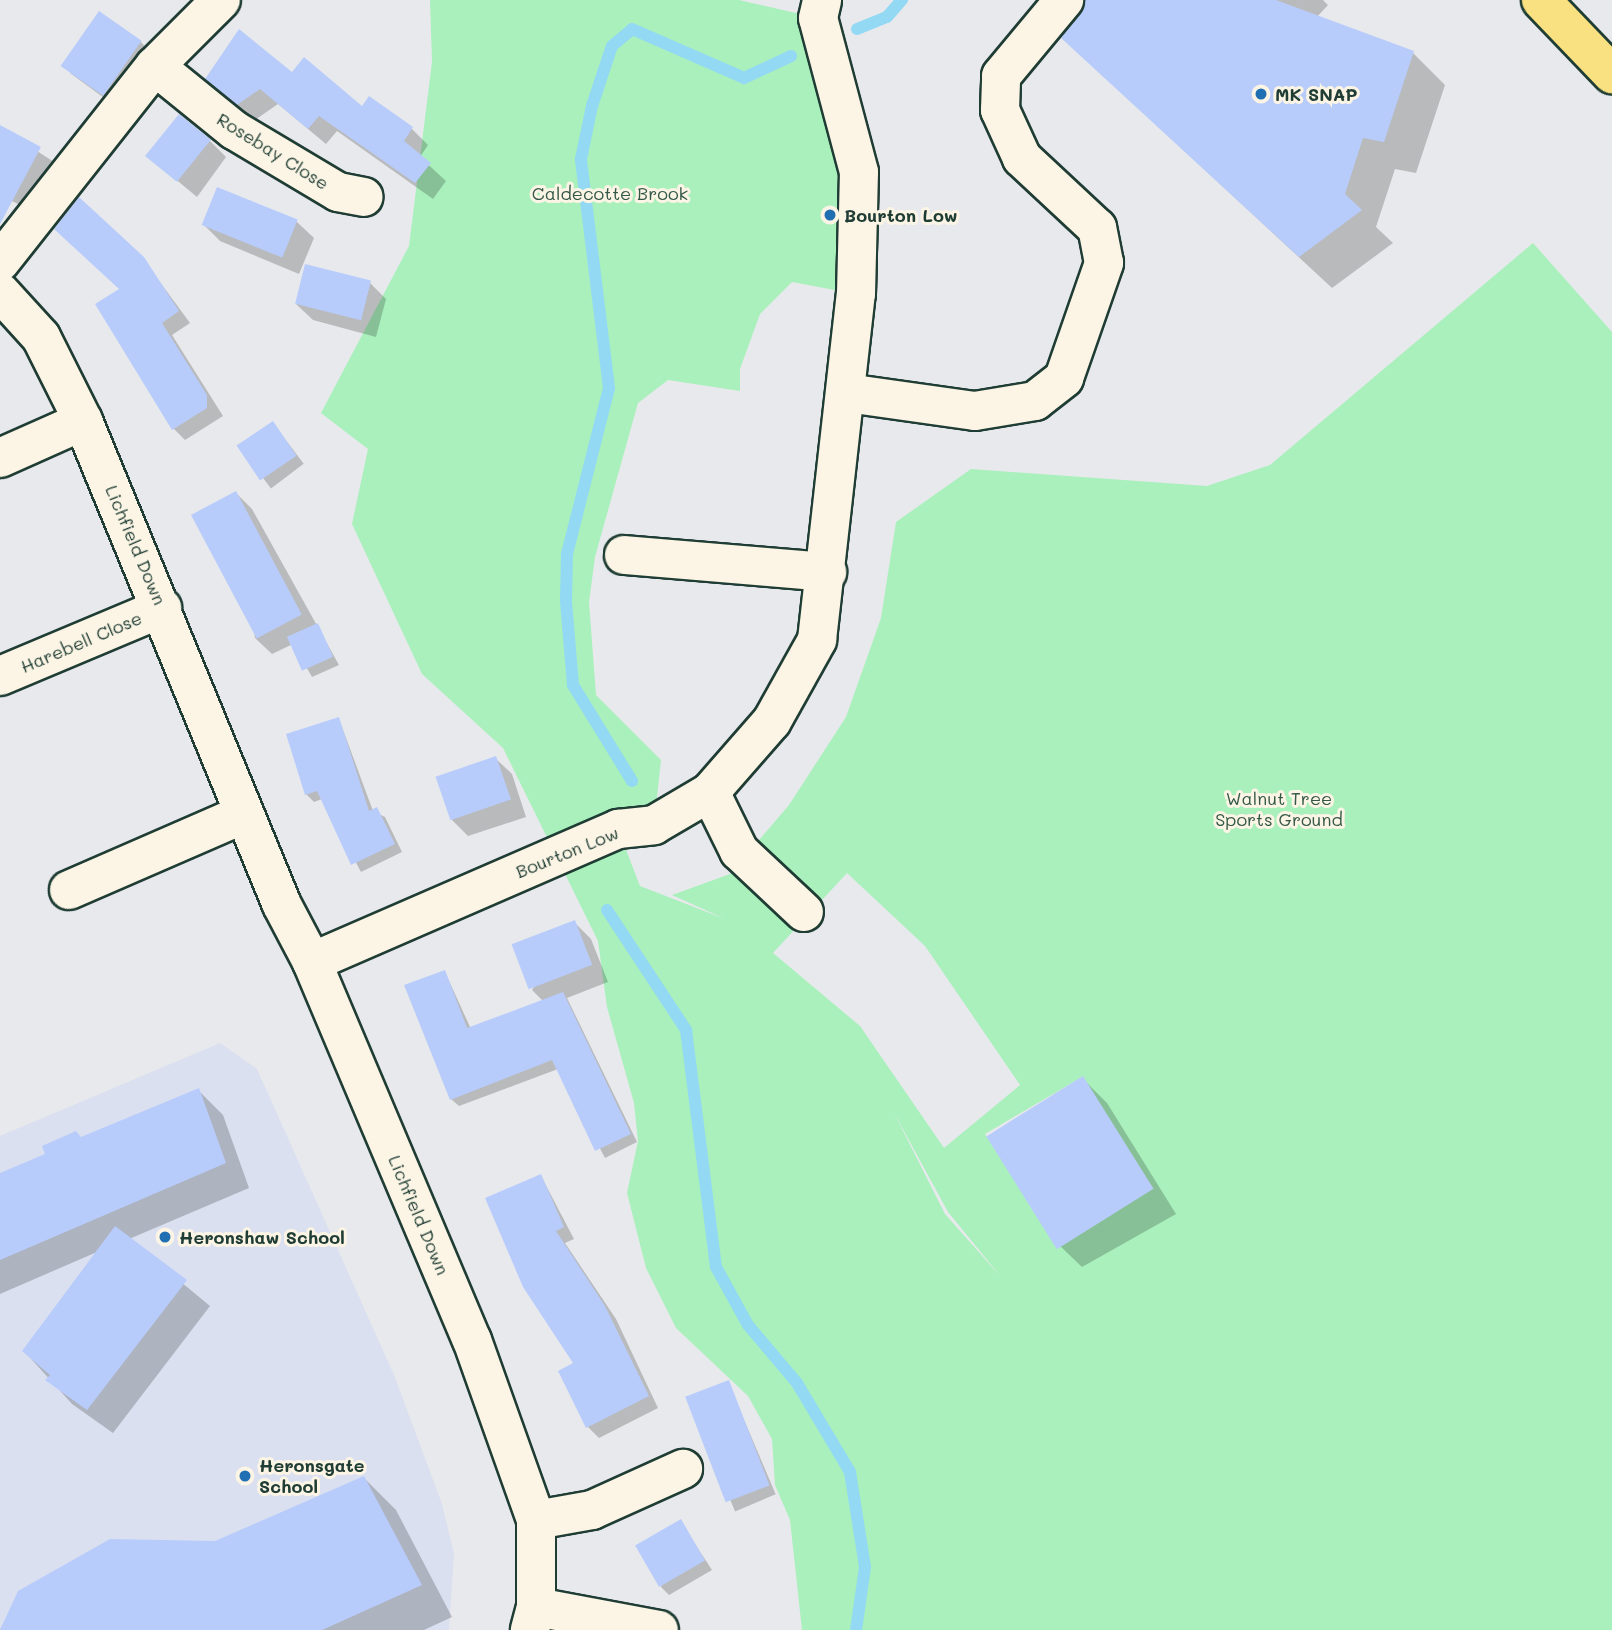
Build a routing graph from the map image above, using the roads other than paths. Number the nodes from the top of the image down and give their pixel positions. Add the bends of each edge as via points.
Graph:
1 (221, 0) edge
2 (822, 0) edge
3 (1064, 0) edge
4 (1541, 0) edge
5 (155, 66) junction
6 (1605, 66) edge
7 (364, 197) dead end
8 (0, 262) edge
9 (0, 292) edge
10 (847, 393) junction
11 (83, 421) junction
12 (0, 458) edge
13 (624, 555) dead end
14 (827, 572) junction
15 (162, 608) junction
16 (0, 676) edge
17 (709, 792) junction
18 (244, 814) junction
19 (69, 890) dead end
20 (804, 912) dead end
21 (312, 962) junction
22 (683, 1469) dead end
23 (536, 1520) junction
24 (533, 1619) edge
25 (659, 1630) edge

1 - 5 street
2 - 10 street, Bourton Low via 818,18 859,172
3 - 10 street via 1001,76 1000,110 1023,158 1097,229 1104,263 1064,378 1035,401 975,411
4 - 6 highway
5 - 7 street, Rosebay Close via 234,130 338,192
5 - 8 street
9 - 11 street, Lichfield Down via 41,337
10 - 14 street, Bourton Low
11 - 12 street
11 - 15 street, Lichfield Down
13 - 14 street
14 - 17 street, Bourton Low via 817,640 772,721
15 - 16 street, Harebell Close
15 - 18 street, Lichfield Down
17 - 20 street via 739,851
17 - 21 street, Bourton Low via 653,825 618,829
18 - 19 street
18 - 21 street, Lichfield Down
21 - 23 street, Lichfield Down via 472,1340
22 - 23 street via 592,1510
23 - 24 street, Lichfield Down
24 - 25 street

